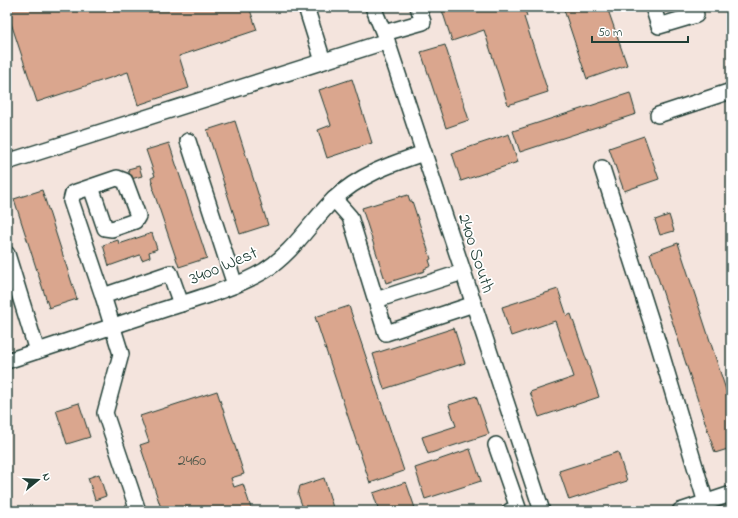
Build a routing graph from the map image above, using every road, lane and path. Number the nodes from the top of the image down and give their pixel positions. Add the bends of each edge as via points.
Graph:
1 (306, 7) edge
2 (373, 7) edge
3 (418, 7) edge
4 (653, 7) edge
5 (694, 7) edge
6 (385, 37) junction
7 (323, 61) junction
8 (731, 91) edge
9 (658, 115) dead end
10 (188, 141) dead end
11 (424, 153) junction
12 (7, 162) edge
13 (602, 168) dead end
14 (91, 187) dead end
15 (334, 199) junction
16 (7, 254) edge
17 (463, 272) junction
18 (234, 285) junction
19 (103, 296) junction
20 (376, 300) junction
21 (181, 304) junction
22 (474, 304) junction
23 (113, 326) junction
24 (38, 351) junction
25 (7, 361) edge
26 (496, 445) dead end
27 (731, 494) edge
28 (706, 503) junction
29 (138, 511) edge
30 (510, 511) edge
31 (542, 511) edge
32 (680, 511) edge

1 - 7 street
2 - 6 street, 2400 South
3 - 6 street via 423,22
4 - 5 street via 659,26 696,15
6 - 7 street
6 - 11 street, 2400 South
7 - 12 street
8 - 9 street
10 - 18 street
11 - 15 street, 3400 West via 375,171
11 - 17 street, 2400 South
13 - 28 street
14 - 19 street via 73,193 71,201
15 - 18 street, 3400 West via 277,261 265,270
15 - 20 street via 350,217
16 - 24 street
17 - 20 street
17 - 22 street, 2400 South
18 - 21 street, 3400 West
19 - 21 street via 170,273
19 - 23 street
20 - 22 street via 386,333
21 - 23 street, 3400 West
22 - 31 street, 2400 South
23 - 24 street, 3400 West
23 - 29 street via 121,354 105,413
24 - 25 street, 3400 West
26 - 30 street via 518,508
27 - 28 street
28 - 32 street

